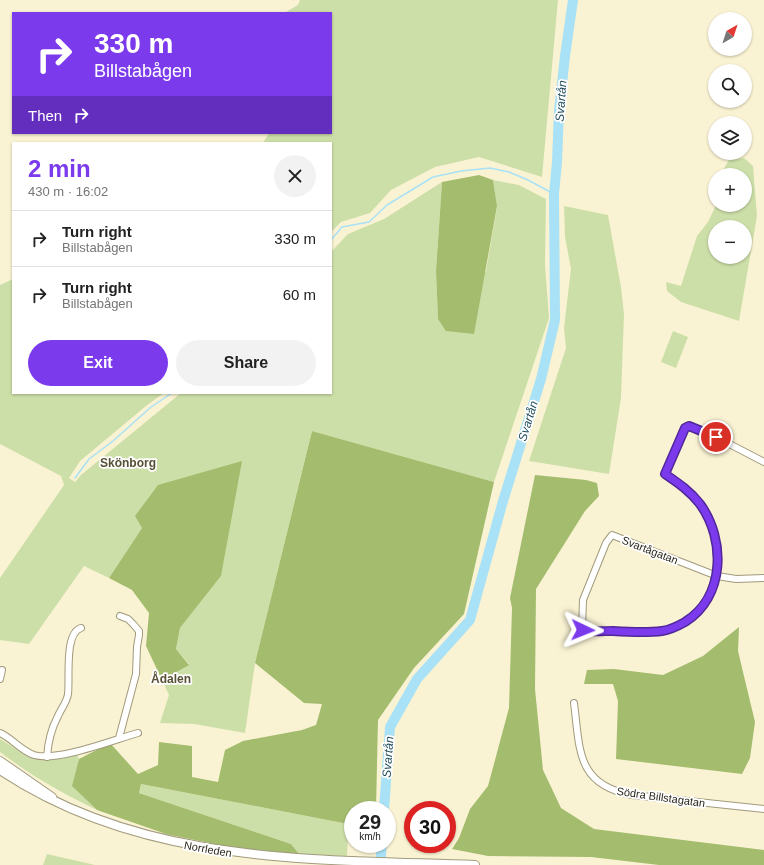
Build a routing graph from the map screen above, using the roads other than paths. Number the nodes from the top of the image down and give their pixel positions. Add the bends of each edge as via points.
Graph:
1 (764, 462) edge
2 (717, 576) junction
3 (764, 578) edge
4 (120, 616) dead end
5 (81, 628) dead end
6 (2, 670) dead end
7 (0, 679) edge
8 (574, 703) dead end
9 (0, 733) edge
10 (138, 733) dead end
11 (119, 738) junction
12 (47, 757) junction
13 (0, 761) edge
14 (0, 770) edge
15 (67, 807) junction
16 (764, 809) edge
17 (459, 864) edge
18 (475, 865) edge

1 - 2 street via 689,426 684,430 665,474 691,494 711,524 717,548
2 - 2 street, Svartågatan via 702,606 693,616 673,628 663,631 583,630 583,600 606,543 612,535
2 - 3 street, Svartågatan via 736,579
4 - 11 street via 128,619 139,631 139,635 136,674
5 - 12 street via 74,633 68,665 68,695 52,729
6 - 7 street
8 - 16 street, Södra Billstagatan via 580,751 585,766 596,780 611,790 632,795
9 - 12 street via 29,753
10 - 11 street
11 - 12 street via 64,755
13 - 15 main road, Norrleden
14 - 15 main road, Norrleden via 31,791
15 - 17 main road, Norrleden via 121,830 182,845 243,855
17 - 18 main road, Norrleden

